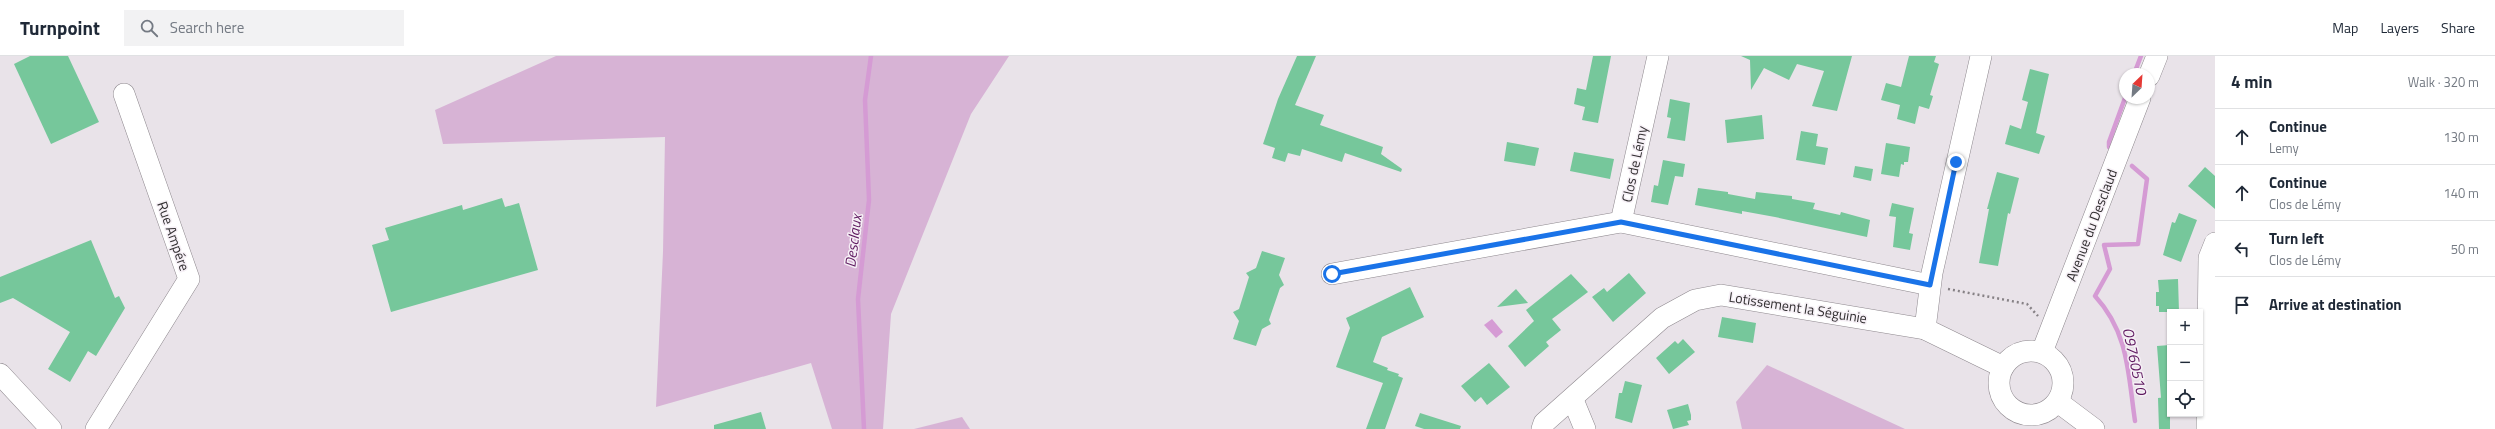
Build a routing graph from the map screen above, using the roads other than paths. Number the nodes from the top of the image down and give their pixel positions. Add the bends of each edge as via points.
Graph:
1 (1658, 56) edge
2 (1982, 56) edge
3 (2157, 56) edge
4 (2152, 68) edge
5 (124, 94) dead end
6 (2138, 104) edge
7 (1621, 222) junction
8 (2215, 243) edge
9 (1332, 274) dead end
10 (1940, 283) junction
11 (1925, 328) junction
12 (2042, 352) junction
13 (2003, 367) junction
14 (0, 374) edge
15 (1573, 400) junction
16 (2058, 402) junction
17 (2016, 421) edge
18 (51, 429) edge
19 (96, 429) edge
20 (1542, 429) edge
21 (1585, 429) edge
22 (2094, 429) edge
23 (2207, 429) edge

1 - 7 street, Clos de Lémy
2 - 10 street
3 - 4 street
5 - 19 street, Rue Ampére via 189,279
6 - 12 street, Avenue du Desclaud
7 - 9 street
7 - 10 street, Clos de Lémy
8 - 23 street via 2209,258
10 - 11 street
11 - 13 street, Lotissement la Séguinie
11 - 15 street, Lotissement la Séguinie via 1721,295 1695,300 1662,318
12 - 13 street via 2020,353 2010,358
12 - 16 street via 2058,364 2062,373 2064,383
13 - 17 street via 1999,377 2000,393
14 - 18 street
15 - 20 street, Lotissement la Séguinie via 1544,423
15 - 21 street
16 - 17 street via 2040,415
16 - 22 street

